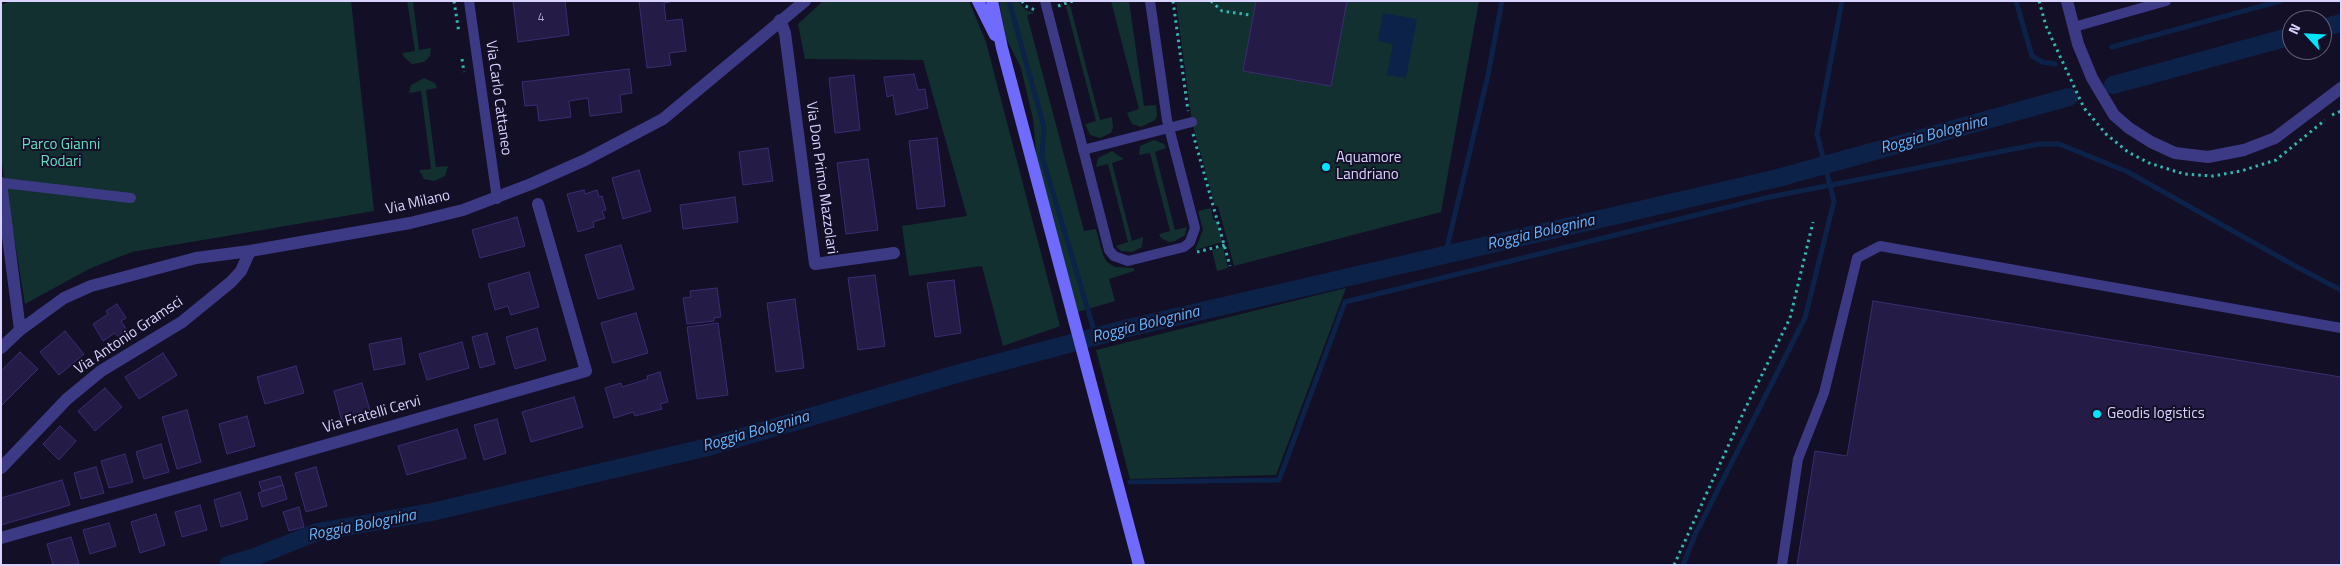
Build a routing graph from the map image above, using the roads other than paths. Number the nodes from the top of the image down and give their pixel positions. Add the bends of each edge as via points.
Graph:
1 (470, 1) edge
2 (805, 1) edge
3 (978, 1) edge
4 (992, 1) edge
5 (1045, 1) edge
6 (1150, 1) edge
7 (2067, 1) edge
8 (2166, 1) edge
9 (780, 20) junction
10 (2074, 27) junction
11 (1002, 48) junction
12 (2341, 88) edge
13 (1192, 122) dead end
14 (1169, 128) junction
15 (1083, 150) junction
16 (2, 183) edge
17 (130, 198) dead end
18 (497, 198) junction
19 (538, 204) dead end
20 (250, 251) junction
21 (894, 253) dead end
22 (2341, 328) edge
23 (20, 330) junction
24 (1, 348) edge
25 (1, 468) edge
26 (1, 538) edge
27 (1138, 565) edge
28 (1782, 565) edge

1 - 18 lane, Via Carlo Cattaneo
2 - 9 street, Via Milano
3 - 11 main road
4 - 11 main road
5 - 15 lane
6 - 14 lane
7 - 10 street
8 - 10 lane
9 - 18 street, Via Milano via 663,119 585,160
9 - 21 street, Via Don Primo Mazzolari via 785,33 815,264
10 - 12 street via 2092,78 2114,115 2151,142 2175,152 2208,157 2244,150 2275,138
11 - 27 main road
13 - 14 lane
14 - 15 lane
14 - 15 lane via 1195,228 1190,242 1184,247 1128,261 1114,256 1109,250
16 - 17 lane
16 - 23 street
18 - 20 street, Via Milano via 410,224
19 - 26 street, Via Fratelli Cervi via 586,370
20 - 23 street, Via Milano via 196,258 90,286 64,298
20 - 25 street, Via Antonio Gramsci via 241,272 231,282 182,322 101,371 67,399
22 - 28 lane via 1880,246 1857,258 1824,393 1798,459
23 - 24 street, Via Milano

